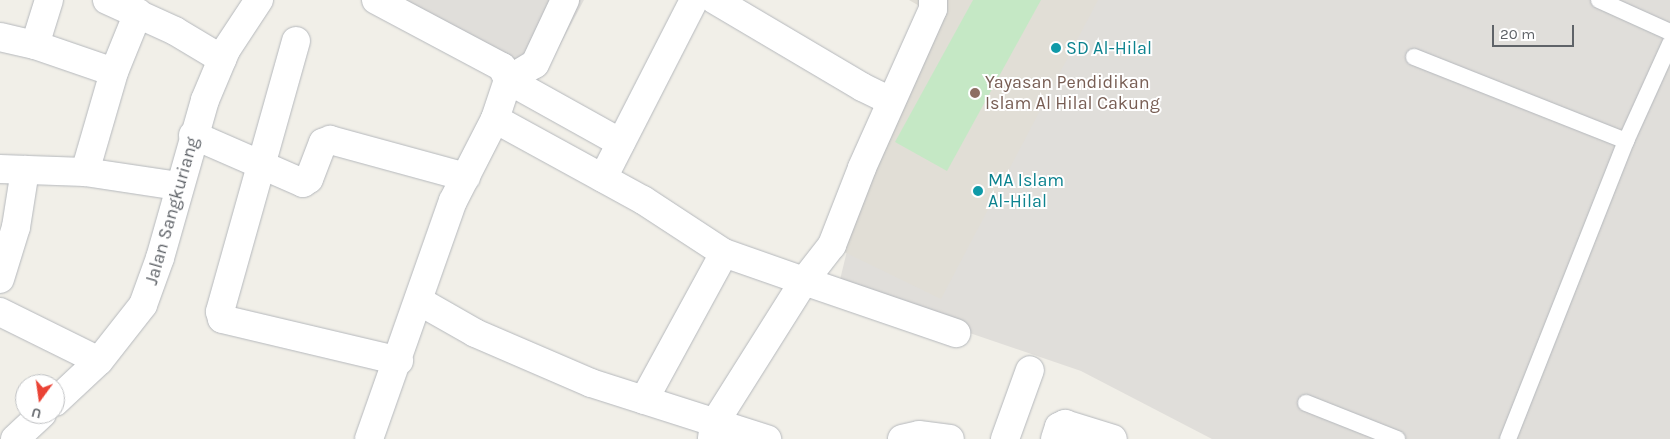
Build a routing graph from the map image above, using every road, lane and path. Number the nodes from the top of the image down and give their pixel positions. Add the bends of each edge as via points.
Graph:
1 (49, 0) edge
2 (107, 0) edge
3 (259, 0) edge
4 (376, 0) edge
5 (565, 0) edge
6 (694, 0) edge
7 (715, 0) edge
8 (933, 0) edge
9 (1600, 0) edge
10 (138, 13) junction
11 (1670, 32) edge
12 (0, 37) edge
13 (296, 41) dead end
14 (1670, 44) edge
15 (35, 45) junction
16 (1414, 56) dead end
17 (222, 59) junction
18 (114, 72) junction
19 (508, 80) junction
20 (892, 101) junction
21 (495, 119) junction
22 (193, 135) junction
23 (1626, 141) junction
24 (621, 143) junction
25 (260, 163) junction
26 (13, 170) edge
27 (85, 172) junction
28 (466, 177) junction
29 (603, 178) junction
30 (179, 186) junction
31 (724, 253) junction
32 (0, 279) edge
33 (804, 281) junction
34 (419, 301) junction
35 (0, 312) edge
36 (956, 333) dead end
37 (99, 361) junction
38 (399, 361) junction
39 (1030, 370) dead end
40 (65, 393) edge
41 (644, 400) junction
42 (1306, 403) dead end
43 (32, 424) edge
44 (712, 431) edge
45 (18, 438) edge
46 (372, 438) edge
47 (767, 439) edge
48 (902, 439) edge
49 (950, 439) edge
50 (1005, 439) edge
51 (1055, 439) edge
52 (1113, 439) edge
53 (1397, 439) edge
54 (1508, 439) edge

1 - 15 street
2 - 10 street
3 - 17 street, Jalan Sangkuriang
4 - 19 street via 502,67
5 - 19 street via 535,64
6 - 24 street
7 - 20 street via 862,87
8 - 20 street via 933,9
9 - 11 lane
10 - 17 street
10 - 18 street
12 - 15 street
13 - 25 street
14 - 23 lane
15 - 18 street
16 - 23 lane
17 - 22 street, Jalan Sangkuriang
18 - 27 street
19 - 21 street
19 - 24 street
20 - 33 street via 832,245
21 - 28 street
21 - 29 street
22 - 25 street
22 - 30 street, Jalan Sangkuriang
23 - 54 lane
24 - 29 street
25 - 28 street via 303,183 309,179 323,143 330,140
25 - 38 street via 220,312 222,319
26 - 27 street
26 - 32 street via 16,226
27 - 30 street
28 - 34 street via 437,244
29 - 31 street
30 - 37 street, Jalan Sangkuriang via 146,298 126,330
31 - 33 street
31 - 41 street
33 - 36 street
33 - 44 street
34 - 38 street
34 - 41 street via 475,333 591,383
35 - 37 street
37 - 40 street, Jalan Sangkuriang
38 - 46 street
39 - 50 street
41 - 44 street via 672,406
42 - 53 lane
43 - 45 street
44 - 47 street
48 - 49 street via 920,435
51 - 52 street via 1065,424

